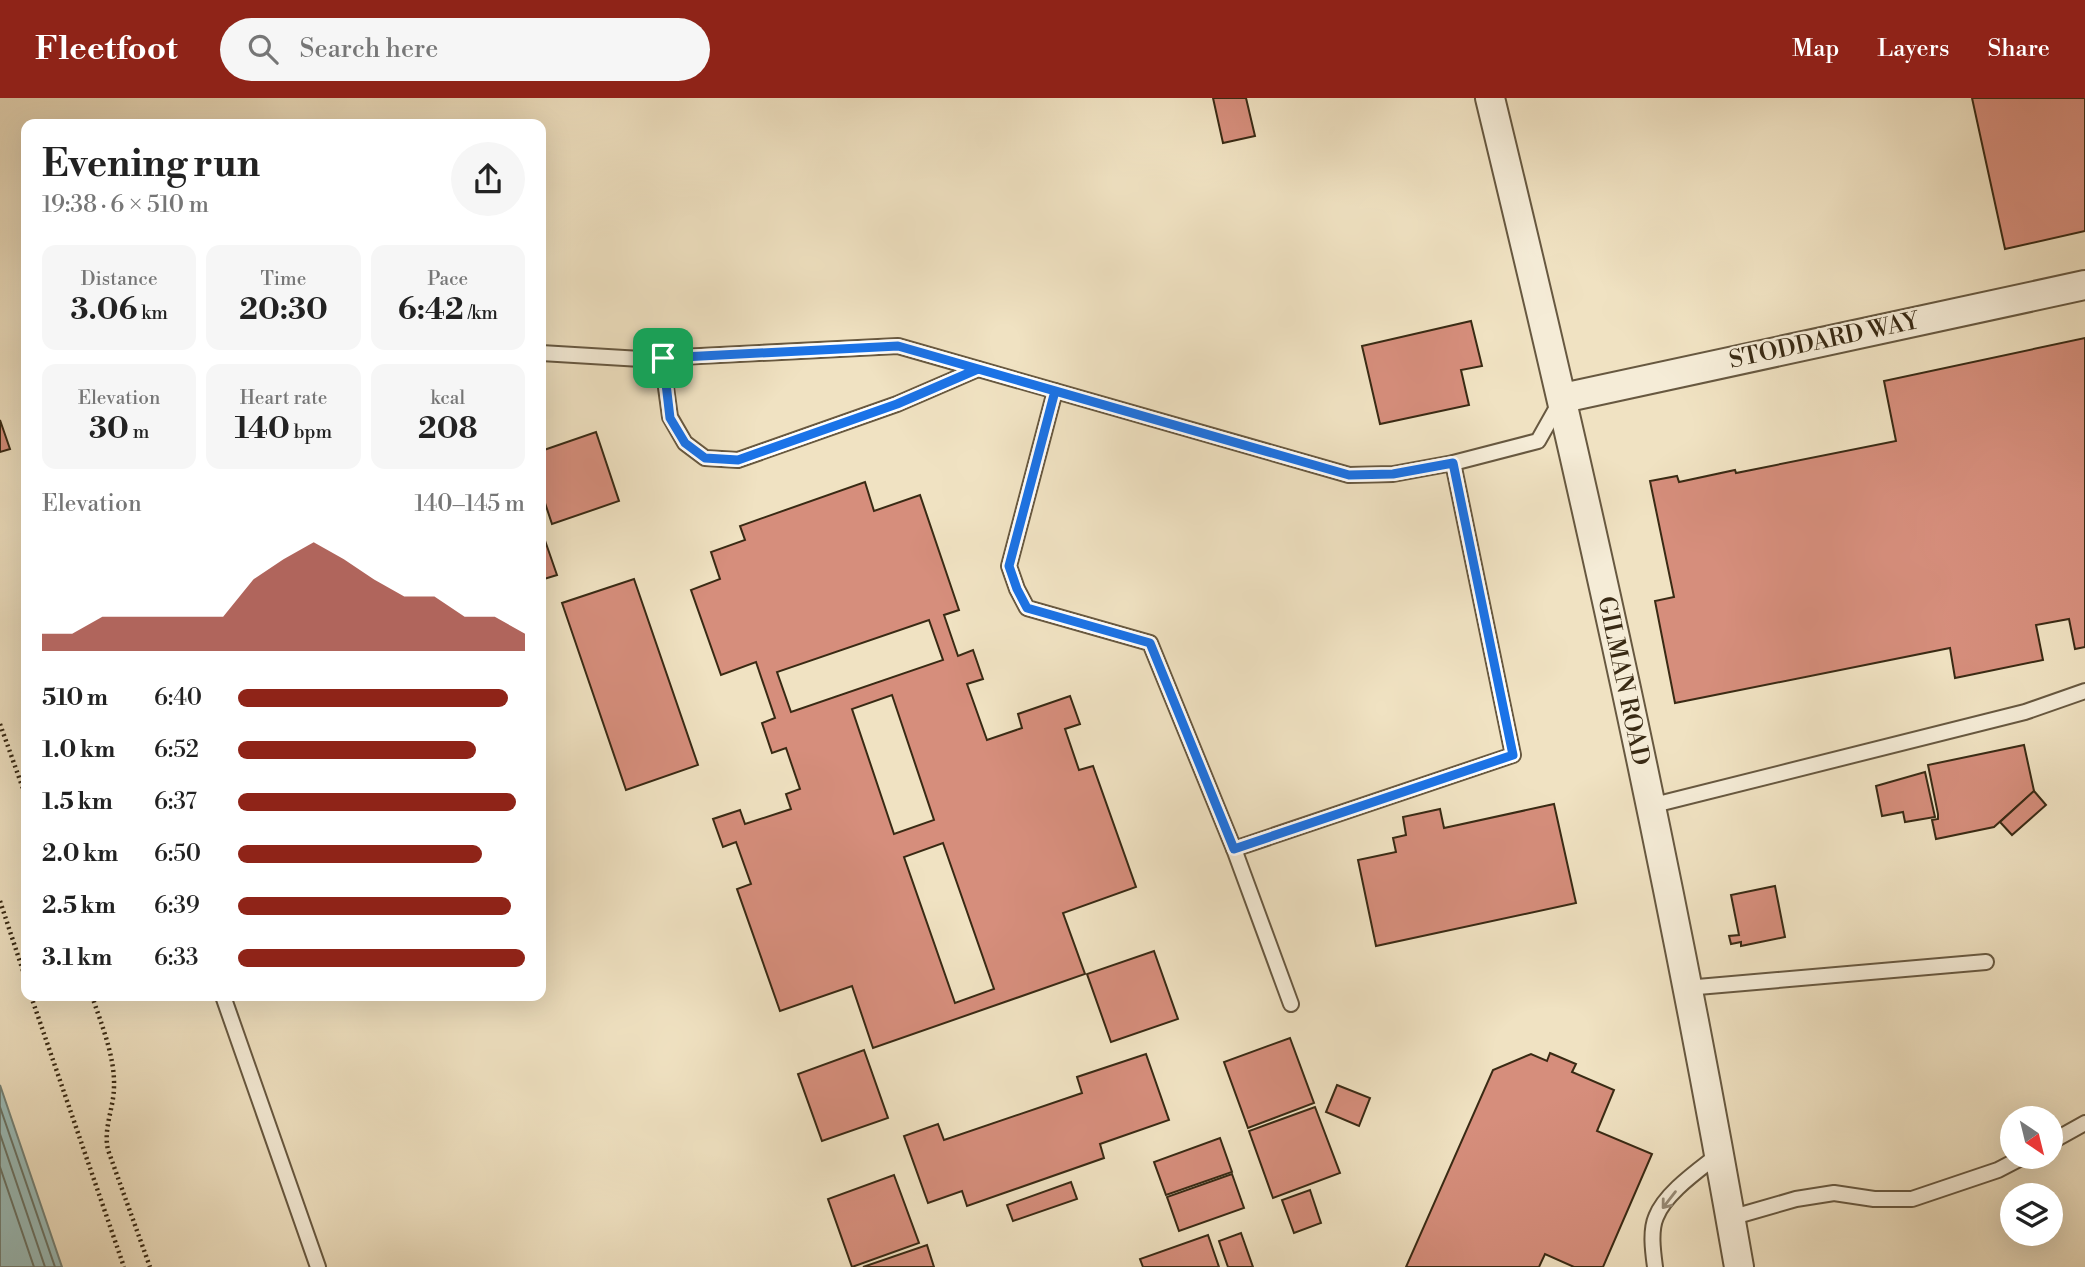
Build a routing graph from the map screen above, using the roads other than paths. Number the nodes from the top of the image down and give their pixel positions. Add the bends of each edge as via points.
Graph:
1 (1490, 98) edge
2 (2085, 285) edge
3 (546, 353) edge
4 (663, 358) junction
5 (978, 369) junction
6 (1055, 391) junction
7 (1563, 398) junction
8 (1453, 463) junction
9 (2085, 691) edge
10 (1650, 806) junction
11 (1234, 849) junction
12 (1986, 962) dead end
13 (1686, 988) junction
14 (225, 1001) edge
15 (1291, 1004) dead end
16 (2085, 1123) edge
17 (2063, 1135) edge
18 (1719, 1154) junction
19 (2000, 1169) edge
20 (1730, 1218) junction
21 (318, 1267) edge
22 (1656, 1267) edge
23 (1739, 1267) edge

1 - 7 street, GILMAN ROAD
2 - 7 street, STODDARD WAY
3 - 4 lane
4 - 5 lane via 898,346
4 - 5 lane via 670,418 685,443 705,458 738,460 897,404
5 - 6 lane
6 - 8 lane via 1349,475 1393,474
6 - 11 lane via 1009,566 1017,589 1027,608 1150,643
7 - 8 lane via 1538,441
7 - 10 street, GILMAN ROAD
8 - 11 lane via 1513,755
9 - 10 lane via 2025,712
10 - 13 street, GILMAN ROAD
11 - 15 lane
12 - 13 lane
13 - 18 street, GILMAN ROAD
14 - 21 lane
16 - 17 lane
18 - 20 street, GILMAN ROAD
18 -> 22 lane via 1672,1194 1656,1217 1652,1250
19 - 20 lane via 1912,1199 1834,1193
20 - 23 street, GILMAN ROAD

